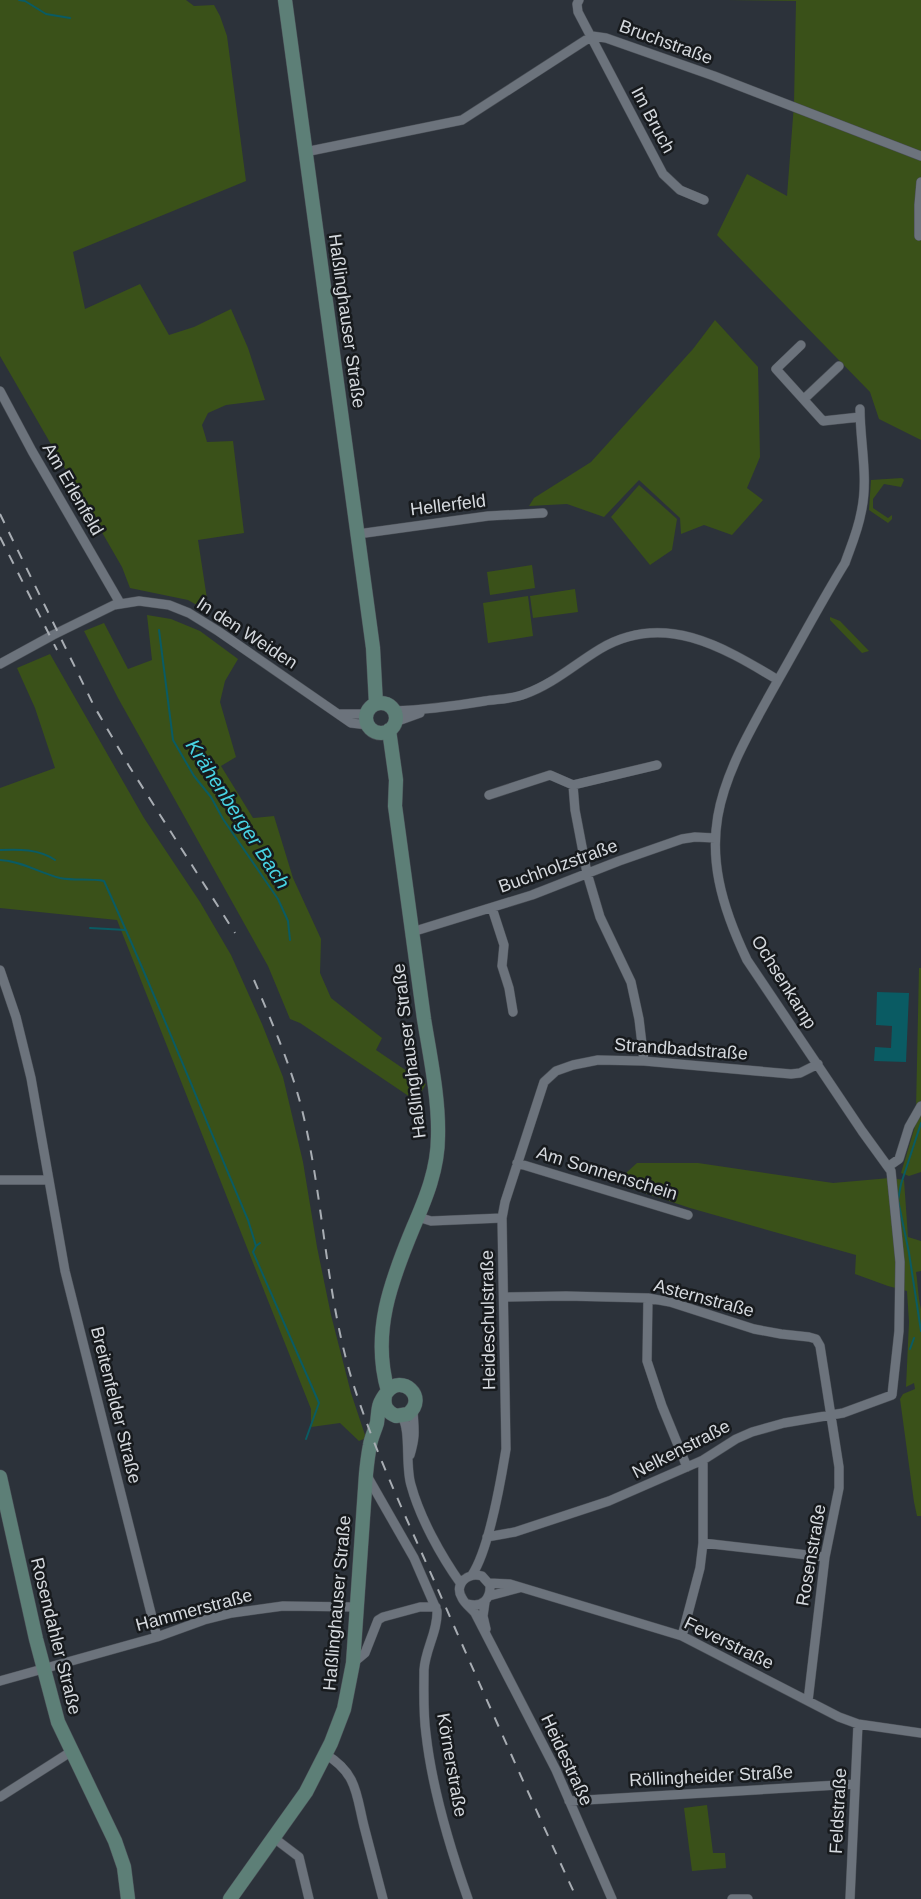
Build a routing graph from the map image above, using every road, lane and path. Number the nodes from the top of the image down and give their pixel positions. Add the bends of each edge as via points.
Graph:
1 (285, 0) edge
2 (579, 0) edge
3 (592, 36) junction
4 (305, 152) junction
5 (921, 156) edge
6 (921, 182) edge
7 (704, 200) dead end
8 (920, 205) edge
9 (920, 236) dead end
10 (801, 345) dead end
11 (839, 366) dead end
12 (0, 392) edge
13 (804, 399) junction
14 (543, 513) dead end
15 (358, 534) junction
16 (120, 603) junction
17 (0, 664) edge
18 (778, 680) junction
19 (382, 718) junction
20 (657, 765) dead end
21 (573, 785) junction
22 (489, 795) dead end
23 (715, 838) junction
24 (587, 873) junction
25 (492, 908) junction
26 (412, 932) junction
27 (0, 970) edge
28 (513, 1012) dead end
29 (644, 1061) junction
30 (818, 1064) junction
31 (544, 1082) joint
32 (921, 1106) edge
33 (518, 1163) junction
34 (889, 1166) junction
35 (0, 1180) edge
36 (48, 1180) junction
37 (687, 1215) dead end
38 (418, 1217) junction
39 (502, 1218) junction
40 (505, 1297) junction
41 (648, 1298) junction
42 (390, 1391) junction
43 (892, 1395) joint
44 (402, 1414) junction
45 (831, 1416) junction
46 (376, 1423) junction
47 (703, 1460) junction
48 (687, 1467) junction
49 (366, 1473) junction
50 (0, 1477) edge
51 (487, 1537) junction
52 (703, 1543) junction
53 (825, 1557) junction
54 (479, 1560) junction
55 (467, 1579) junction
56 (487, 1581) junction
57 (519, 1588) junction
58 (487, 1599) junction
59 (468, 1604) junction
60 (356, 1607) junction
61 (436, 1608) junction
62 (682, 1636) junction
63 (158, 1637) junction
64 (488, 1638) junction
65 (352, 1663) junction
66 (43, 1668) junction
67 (0, 1682) edge
68 (808, 1701) junction
69 (858, 1724) junction
70 (921, 1733) edge
71 (72, 1751) junction
72 (325, 1754) junction
73 (855, 1784) junction
74 (0, 1797) edge
75 (569, 1800) junction
76 (274, 1838) junction
77 (236, 1896) edge
78 (128, 1899) edge
79 (309, 1899) edge
80 (383, 1899) edge
81 (468, 1899) edge
82 (612, 1899) edge
83 (732, 1899) edge
84 (748, 1899) edge
85 (850, 1899) edge

1 - 4 main road, Haßlinghauser Straße
2 - 3 street, Im Bruch via 578,12
3 - 4 street, Bruchstraße via 462,120
3 - 5 street, Bruchstraße via 714,76
3 - 7 street, Im Bruch via 663,174 680,190
4 - 15 main road, Haßlinghauser Straße
6 - 8 street
8 - 9 street
10 - 13 street, Ochsenkamp via 776,369
11 - 13 street
12 - 16 street, Am Erlenfeld
13 - 18 street, Ochsenkamp via 823,421 860,413 862,513 845,562
14 - 15 street, Hellerfeld via 488,516
15 - 19 main road, Haßlinghauser Straße
16 - 17 street, In den Weiden
16 - 19 street, In den Weiden via 151,602 189,613 339,714
18 - 19 street, In den Weiden via 707,641 653,634 614,642 526,694
18 - 23 street, Ochsenkamp via 729,774
19 - 26 main road, Haßlinghauser Straße
20 - 21 street
21 - 22 street via 550,775
21 - 24 street
23 - 24 street, Buchholzstraße via 682,839
23 - 30 street, Ochsenkamp via 720,887 734,932 747,960
24 - 25 street, Buchholzstraße
24 - 29 street via 600,917 631,982
25 - 26 street, Buchholzstraße
25 - 28 street via 504,945 502,966
26 - 38 main road, Haßlinghauser Straße via 438,1135 432,1178
27 - 36 street, Breitenfelder Straße via 32,1078
29 - 30 street, Strandbadstraße via 791,1074
29 - 31 street, Strandbadstraße via 598,1060 573,1065 556,1071
30 - 34 street, Ochsenkamp
31 - 33 street, Heideschulstraße
32 - 34 street via 898,1159
33 - 37 street, Am Sonnenschein
33 - 39 street, Heideschulstraße
34 - 43 street, Ochsenkamp via 900,1262 899,1331
35 - 36 street
36 - 63 street, Breitenfelder Straße via 65,1272
38 - 39 street via 431,1221
38 - 42 main road, Haßlinghauser Straße via 387,1301 382,1355
39 - 40 street, Heideschulstraße
40 - 41 street, Asternstraße
40 - 51 street, Heideschulstraße via 506,1449
41 - 45 street, Asternstraße via 754,1329 816,1339
41 - 48 street via 647,1361
42 - 44 main road via 384,1404
42 - 44 main road via 405,1386 413,1392 416,1399
42 - 46 main road, Haßlinghauser Straße via 378,1408
43 - 45 street, Nelkenstraße
44 - 46 main road
44 - 55 street via 410,1482 417,1504 445,1559
45 - 47 street, Nelkenstraße via 752,1432
45 - 53 street, Rosenstraße via 839,1488
46 - 49 main road, Haßlinghauser Straße
47 - 48 street, Nelkenstraße
47 - 52 street
48 - 51 street, Nelkenstraße via 586,1509
49 - 60 main road, Haßlinghauser Straße
49 - 61 street via 414,1558
50 - 66 main road, Rosendahler Straße
51 - 54 street, Heideschulstraße
52 - 53 street
52 - 62 street
53 - 68 street, Rosenstraße
54 - 55 street, Heideschulstraße
54 - 56 street
55 - 56 street via 479,1575
55 - 59 street, Heidestraße via 460,1593
56 - 57 street, Feverstraße
56 - 58 street, Heidestraße
57 - 58 street
57 - 62 street, Feverstraße
58 - 59 street via 479,1605
58 - 64 street, Heidestraße via 483,1616
59 - 64 street, Heidestraße
60 - 63 street, Hammerstraße via 256,1608 204,1620
60 - 65 main road, Haßlinghauser Straße
61 - 65 street via 420,1607 378,1620 365,1653
61 - 81 street, Körnerstraße via 424,1666 426,1735 441,1812
62 - 68 street, Feverstraße
63 - 66 street, Hammerstraße
64 - 75 street, Heidestraße
65 - 72 main road, Haßlinghauser Straße via 344,1709
66 - 67 street, Hammerstraße
66 - 71 main road, Rosendahler Straße via 58,1722
68 - 69 street, Feverstraße
69 - 70 street, Feverstraße
69 - 73 street, Feldstraße
71 - 74 street
71 - 78 main road, Rosendahler Straße via 116,1841
72 - 76 main road, Haßlinghauser Straße via 306,1792
72 - 80 street via 342,1765 357,1793
73 - 75 street, Röllingheider Straße
73 - 85 street, Feldstraße
75 - 82 street, Heidestraße
76 - 77 main road, Haßlinghauser Straße
76 - 79 street via 299,1857
83 - 84 street

